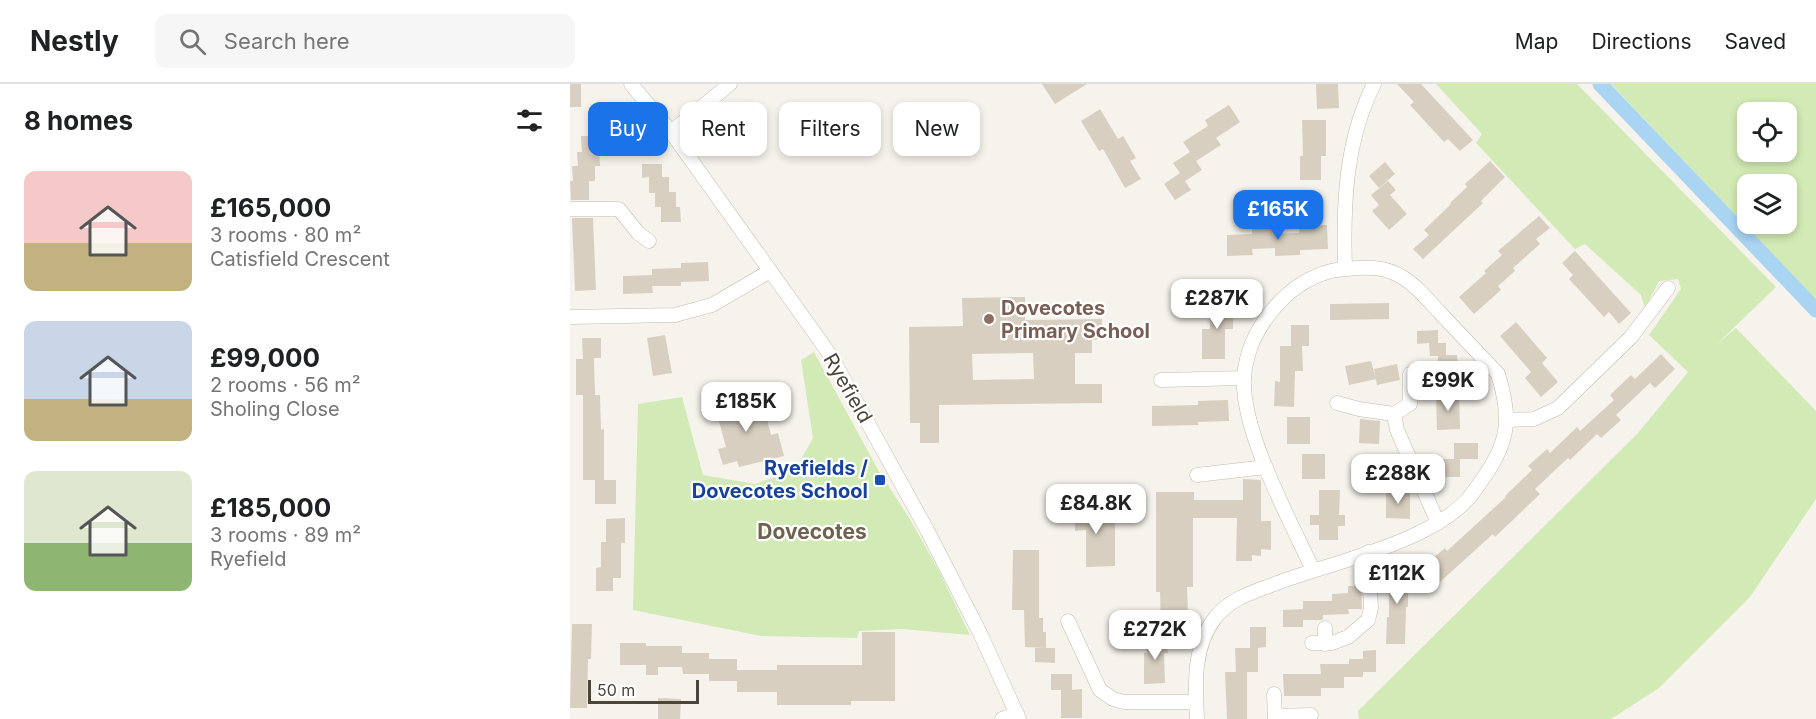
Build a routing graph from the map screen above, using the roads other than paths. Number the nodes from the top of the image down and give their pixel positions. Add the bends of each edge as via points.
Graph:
1 (631, 84) edge
2 (730, 84) edge
3 (1374, 84) edge
4 (671, 132) junction
5 (570, 209) edge
6 (649, 241) dead end
7 (1345, 269) junction
8 (770, 271) junction
9 (1668, 288) dead end
10 (570, 317) edge
11 (1410, 374) dead end
12 (1244, 378) junction
13 (1161, 380) dead end
14 (1337, 403) dead end
15 (1394, 414) junction
16 (1508, 420) junction
17 (1266, 467) junction
18 (1197, 475) dead end
19 (1438, 523) junction
20 (1368, 552) junction
21 (1313, 570) junction
22 (1068, 621) dead end
23 (1324, 628) dead end
24 (1274, 694) dead end
25 (1196, 702) junction
26 (1311, 715) dead end
27 (1018, 716) edge
28 (1275, 717) edge
29 (1002, 719) edge
30 (1197, 719) edge

1 - 4 street, Ryefield
2 - 4 street
3 - 7 street via 1355,128 1346,178
4 - 8 street, Ryefield
5 - 6 street via 619,209
7 - 12 street via 1312,278 1290,292 1272,311 1256,334
7 - 16 street via 1378,267 1401,276 1418,289 1498,374
8 - 10 street via 712,305 675,315
8 - 27 street, Ryefield via 831,356 981,633
9 - 16 street via 1631,337 1558,408 1534,419
11 - 15 street via 1410,404
12 - 13 street
12 - 17 street via 1247,411
14 - 15 street
15 - 19 street via 1397,430
16 - 19 street via 1503,441 1488,471 1467,500
17 - 18 street
17 - 21 street
19 - 20 street
20 - 21 street
20 - 23 street via 1368,620 1348,637 1319,644
21 - 25 street via 1239,598 1214,618 1200,648
22 - 25 street via 1100,690 1113,699
24 - 28 street
25 - 30 street
26 - 28 street
27 - 29 street

